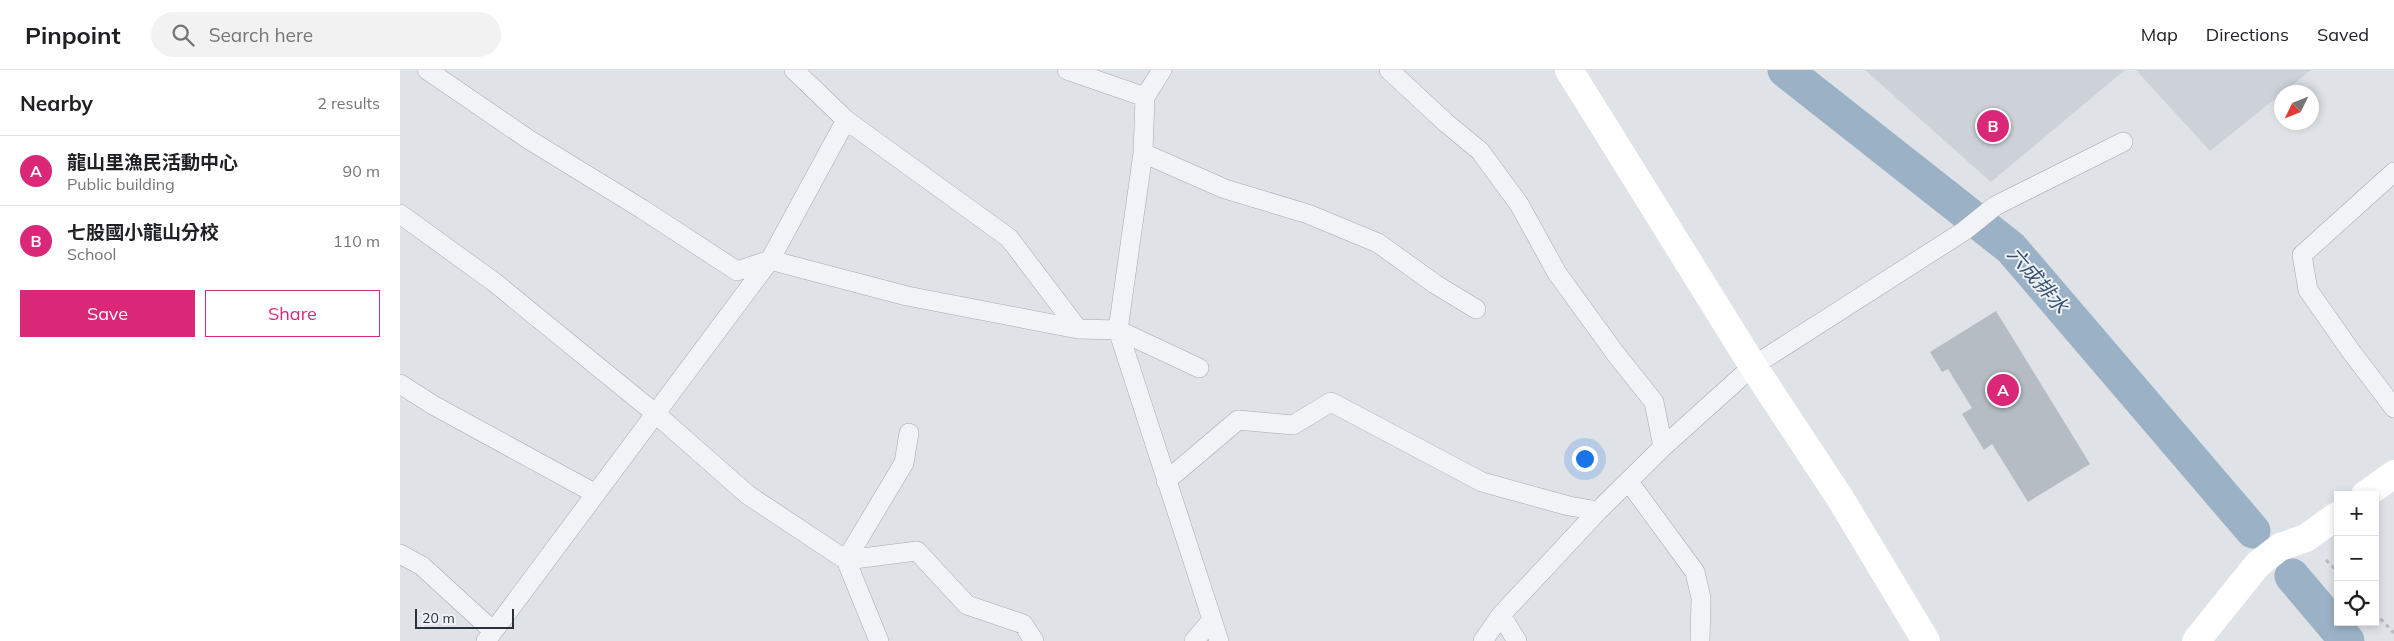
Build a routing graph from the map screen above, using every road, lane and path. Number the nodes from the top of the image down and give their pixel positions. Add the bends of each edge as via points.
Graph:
1 (427, 70) edge
2 (794, 70) edge
3 (1067, 70) edge
4 (1162, 70) edge
5 (1389, 70) edge
6 (1569, 70) edge
7 (1145, 97) junction
8 (846, 120) junction
9 (2123, 142) dead end
10 (1143, 153) junction
11 (2394, 172) edge
12 (400, 214) edge
13 (770, 260) junction
14 (1476, 309) dead end
15 (1078, 328) junction
16 (1118, 330) junction
17 (1753, 366) junction
18 (1199, 368) dead end
19 (400, 384) edge
20 (2394, 408) edge
21 (656, 414) junction
22 (909, 433) dead end
23 (1664, 447) junction
24 (2394, 474) edge
25 (1166, 481) junction
26 (1629, 482) junction
27 (2371, 491) edge
28 (596, 494) junction
29 (1598, 511) junction
30 (2334, 518) edge
31 (400, 554) edge
32 (846, 560) junction
33 (1501, 615) junction
34 (2379, 617) edge
35 (1211, 621) junction
36 (2394, 633) edge
37 (489, 636) edge
38 (879, 641) edge
39 (1034, 641) edge
40 (1194, 641) edge
41 (1219, 641) edge
42 (1483, 641) edge
43 (1517, 641) edge
44 (1700, 641) edge
45 (1926, 641) edge
46 (2196, 641) edge

1 - 13 lane via 528,139 737,271
2 - 8 lane
3 - 7 lane
4 - 7 lane
5 - 23 lane via 1480,151 1519,204 1557,273 1654,402
6 - 17 main road
7 - 10 lane
8 - 13 lane
8 - 15 lane via 1009,238
9 - 17 lane via 1995,206 1964,231
10 - 14 lane via 1225,189 1308,214 1378,242 1435,284
10 - 16 lane
11 - 20 lane via 2302,255 2308,290
12 - 21 lane via 494,282
13 - 15 lane via 907,296
13 - 21 lane
15 - 16 lane
16 - 18 lane
16 - 25 lane
17 - 23 lane
17 - 45 main road via 1840,498
19 - 28 lane
21 - 28 lane
21 - 32 lane via 748,495
22 - 32 lane via 904,463
23 - 26 lane
24 - 27 main road
25 - 29 lane via 1238,420 1293,425 1330,402 1482,482
25 - 35 lane
26 - 29 lane
26 - 44 lane via 1695,572 1700,598
28 - 37 lane
29 - 33 lane
30 - 46 main road via 2306,538 2280,547 2258,564
31 - 37 lane via 422,566
32 - 38 lane
32 - 39 lane via 917,551 966,605 1023,624
33 - 42 lane
33 - 43 lane
34 - 36 path
35 - 40 lane
35 - 41 lane

